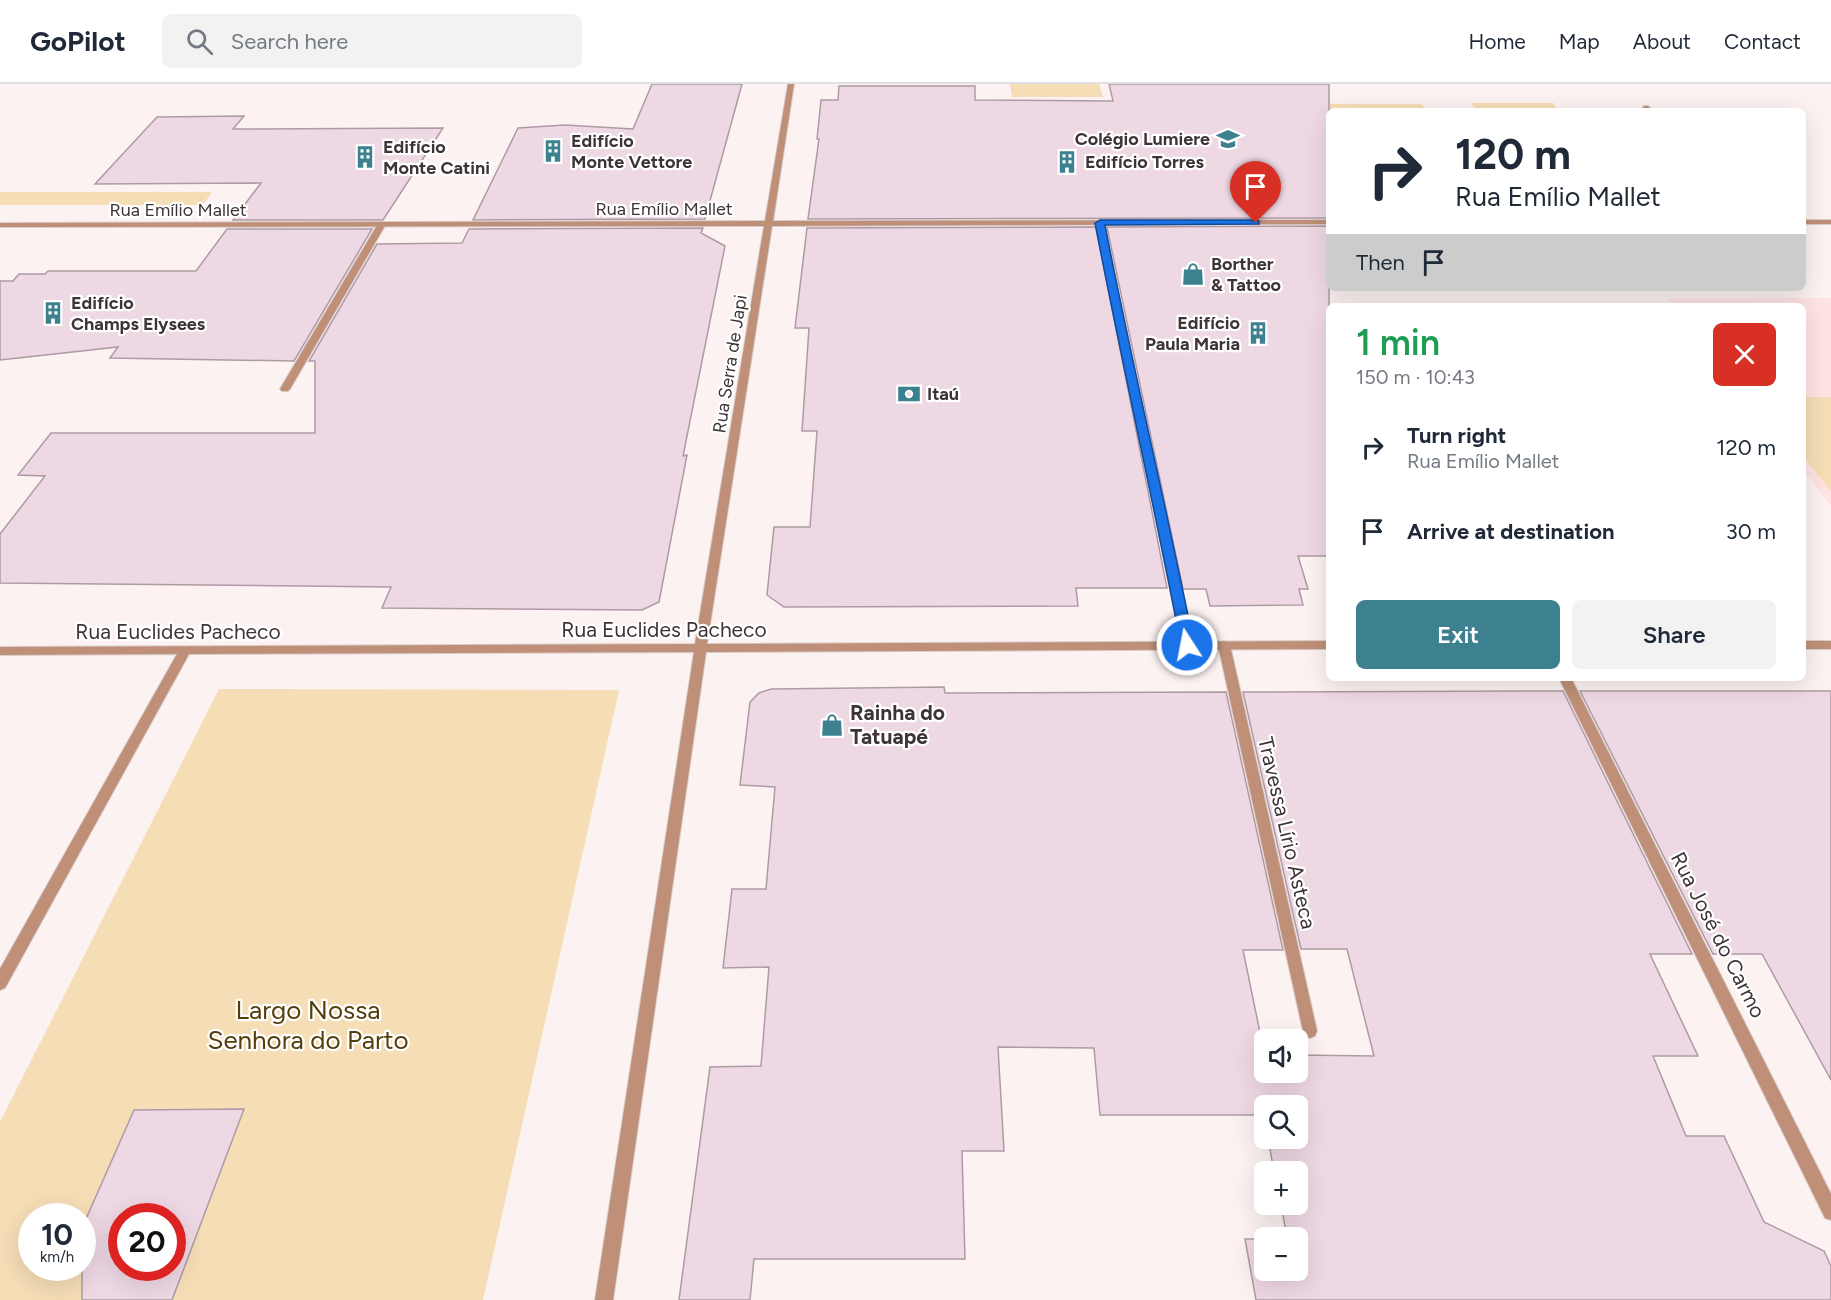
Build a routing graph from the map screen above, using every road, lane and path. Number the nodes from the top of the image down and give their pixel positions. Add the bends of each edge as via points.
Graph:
1 (791, 84) edge
2 (1326, 222) edge
3 (1806, 222) edge
4 (1831, 222) edge
5 (1100, 223) junction
6 (769, 224) junction
7 (0, 225) edge
8 (382, 225) junction
9 (285, 389) dead end
10 (1187, 645) junction
11 (1224, 645) junction
12 (1326, 645) edge
13 (1806, 645) edge
14 (1831, 645) edge
15 (700, 649) junction
16 (0, 651) edge
17 (185, 651) junction
18 (1566, 681) edge
19 (0, 983) edge
20 (1310, 1031) dead end
21 (1831, 1212) edge
22 (604, 1300) edge

1 - 6 street, Rua Serra de Japi
2 - 5 street, Rua Emílio Mallet
3 - 4 street
5 - 6 street, Rua Emílio Mallet
5 - 10 street
6 - 8 street, Rua Emílio Mallet
6 - 15 street, Rua Serra de Japi
7 - 8 street, Rua Emílio Mallet
8 - 9 street
10 - 11 street, Rua Euclides Pacheco
10 - 15 street, Rua Euclides Pacheco
11 - 12 street, Rua Euclides Pacheco
11 - 20 street, Travessa Lírio Asteca
13 - 14 street
15 - 17 street, Rua Euclides Pacheco
15 - 22 street
16 - 17 street, Rua Euclides Pacheco
17 - 19 street
18 - 21 street, Rua José do Carmo

